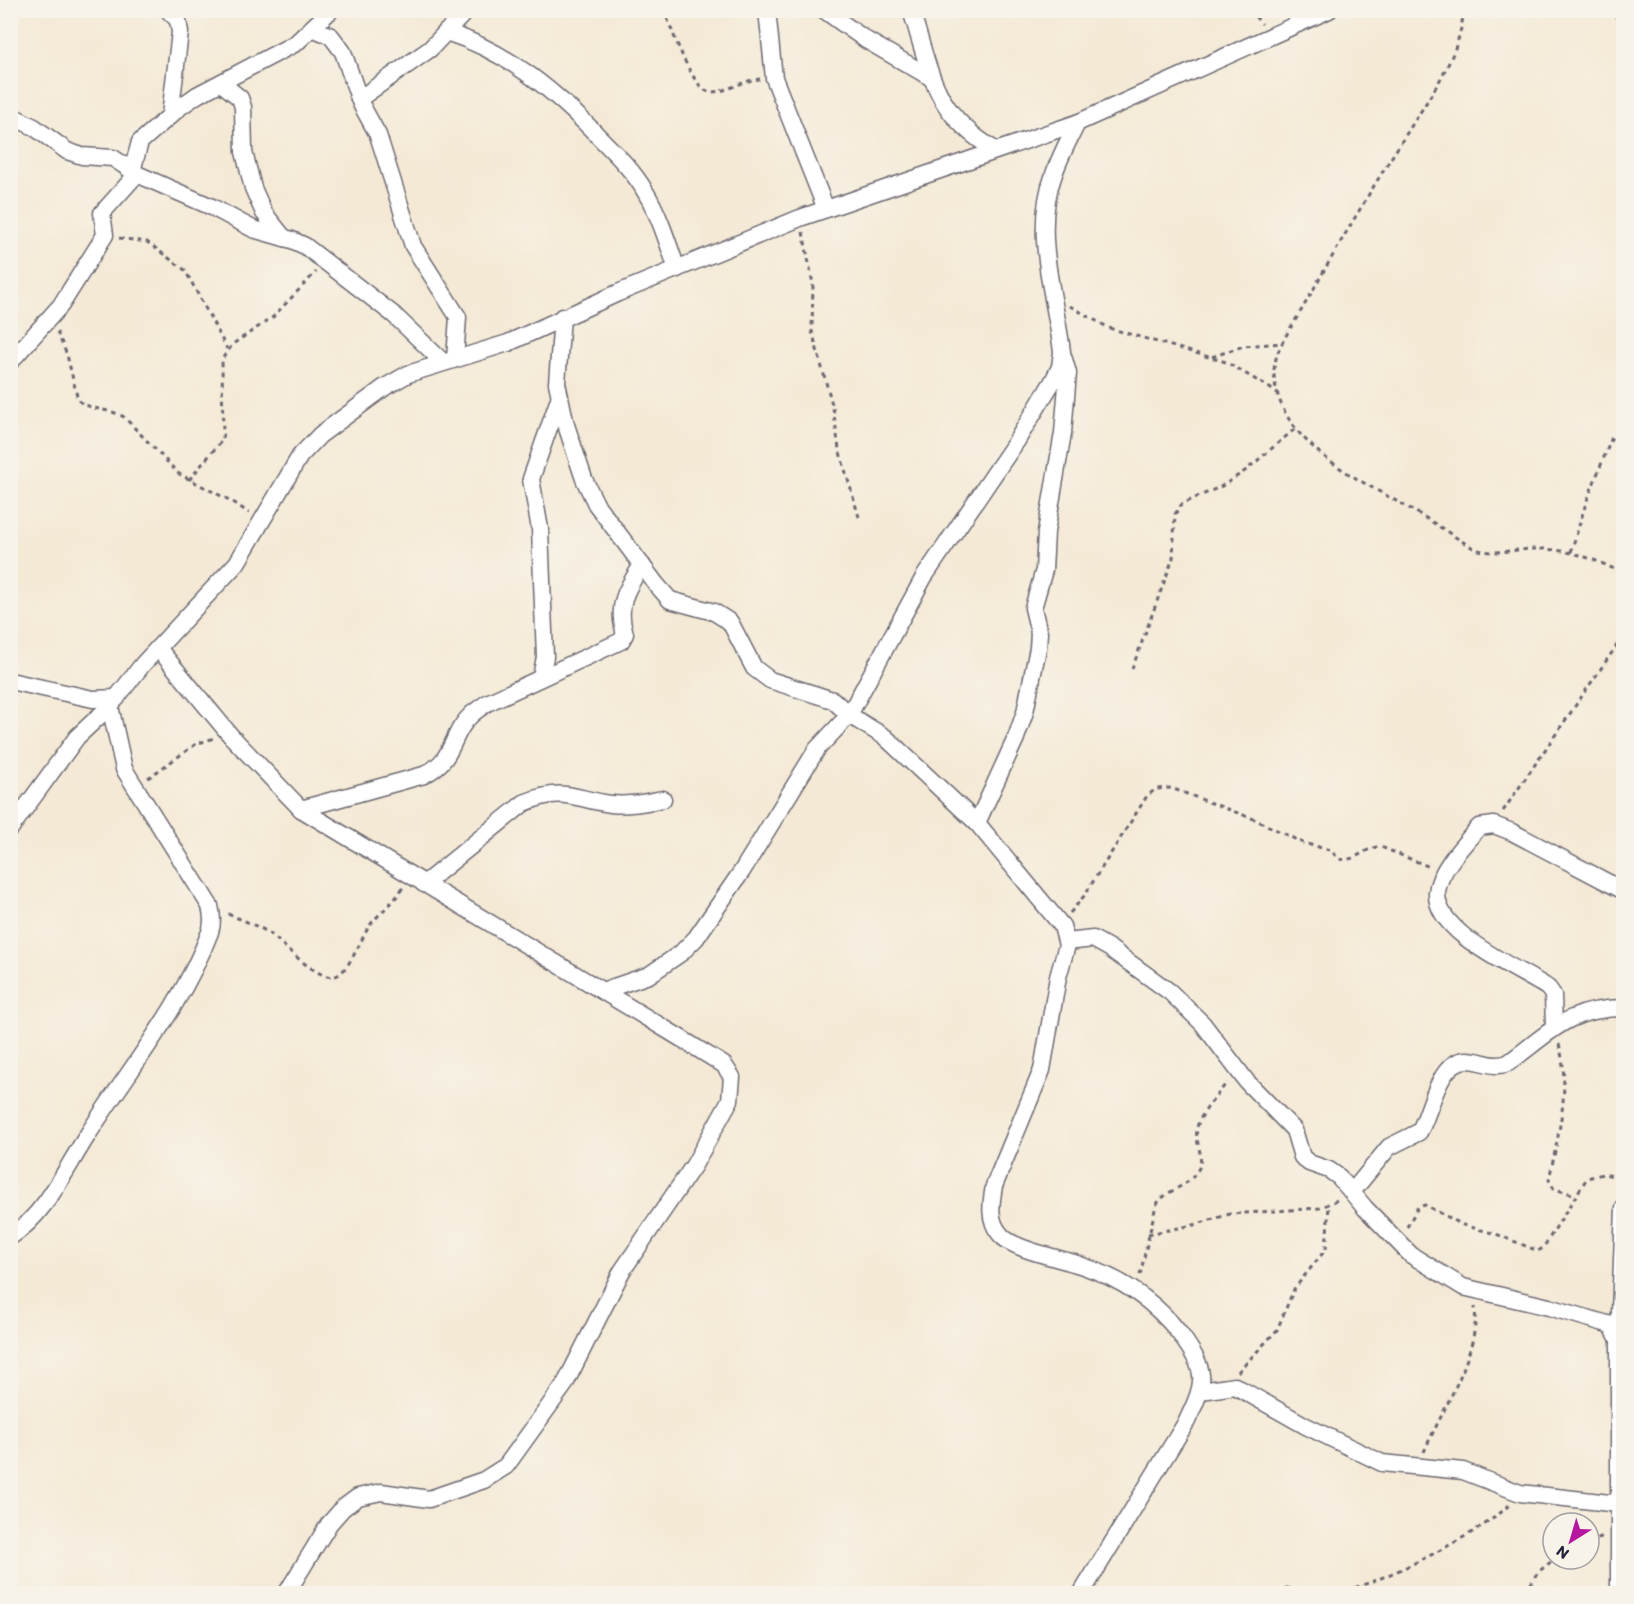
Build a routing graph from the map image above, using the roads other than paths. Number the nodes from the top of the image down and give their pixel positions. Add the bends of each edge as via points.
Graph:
1 (168, 10) edge
2 (331, 10) edge
3 (466, 10) edge
4 (766, 10) edge
5 (824, 10) edge
6 (911, 10) edge
7 (1329, 10) edge
8 (1623, 10) edge
9 (1623, 15) edge
10 (312, 28) junction
11 (446, 32) junction
12 (930, 77) junction
13 (221, 83) junction
14 (359, 99) junction
15 (10, 115) edge
16 (170, 116) junction
17 (1077, 123) junction
18 (995, 150) junction
19 (134, 172) junction
20 (826, 209) junction
21 (284, 238) junction
22 (677, 269) junction
23 (562, 317) junction
24 (1062, 352) junction
25 (449, 361) junction
26 (10, 362) edge
27 (559, 399) junction
28 (642, 565) junction
29 (158, 648) junction
30 (542, 677) junction
31 (10, 681) edge
32 (114, 702) junction
33 (849, 715) junction
34 (663, 799) dead end
35 (301, 809) junction
36 (977, 823) junction
37 (10, 829) edge
38 (424, 884) junction
39 (1623, 891) edge
40 (1067, 942) junction
41 (602, 991) junction
42 (1623, 1008) edge
43 (1554, 1027) junction
44 (1351, 1190) junction
45 (1623, 1207) edge
46 (10, 1237) edge
47 (1622, 1299) edge
48 (1619, 1339) junction
49 (1201, 1392) junction
50 (1618, 1504) junction
51 (1621, 1543) edge
52 (286, 1593) edge
53 (1081, 1593) edge
54 (1619, 1593) edge

1 - 16 street via 178,20 180,32
2 - 10 street
3 - 11 street
4 - 20 street via 774,78
5 - 12 street
6 - 12 street
7 - 17 street
8 - 9 street
10 - 13 street via 296,43
10 - 14 street via 331,36 339,45
11 - 14 street via 424,54
11 - 22 street via 472,41 521,68 560,97 626,164 646,193
12 - 18 street via 941,101 959,124
13 - 16 street via 190,99
13 - 21 street via 240,98 244,152 253,188 264,213
14 - 25 street via 378,135 412,246 458,317
15 - 19 street via 67,151 82,156 108,156
16 - 19 street via 140,142
17 - 18 street
17 - 24 street via 1053,175 1046,209 1045,242
18 - 20 street
19 - 21 street via 253,229
19 - 26 street via 102,213 106,231 90,260 51,316
20 - 22 street
21 - 25 street via 305,246
22 - 23 street
23 - 25 street via 508,343
23 - 27 street
24 - 33 street via 1053,381 924,577
24 - 36 street via 1068,373 1064,433 1048,521 1044,570 1034,608 1038,648 1019,730
25 - 29 street via 408,374 385,387 320,435 300,456 237,563
27 - 28 street via 584,479 596,504
27 - 30 street via 531,479 540,529 545,657
28 - 30 street via 621,603 620,619 625,634 621,641
28 - 33 street via 670,600 714,612 730,622 754,668 770,680 833,700
29 - 32 street
29 - 35 street via 231,736
30 - 35 street via 471,714 449,755 436,769
31 - 32 street
32 - 37 street via 62,755
32 - 46 street via 124,769 210,906 211,930 143,1057 61,1180 26,1224
33 - 36 street via 885,737
33 - 41 street via 817,749 696,938 649,975
34 - 38 street via 627,805 564,793 544,795 525,803
35 - 38 street
36 - 40 street via 1061,924
38 - 41 street
39 - 43 street via 1494,825 1479,827 1444,873 1438,898 1456,929 1472,944 1548,988 1553,994
40 - 44 street via 1093,939 1151,977 1188,1008 1247,1082 1294,1130 1302,1157 1329,1170
40 - 49 street via 1042,1070 994,1186 990,1205 993,1222 1012,1244 1084,1266 1137,1291 1173,1325 1198,1359
41 - 52 street via 724,1065 732,1077 730,1100 678,1190 622,1271 565,1384 506,1466 484,1480 429,1499 381,1492 358,1497 329,1524
42 - 43 street via 1599,1008
43 - 44 street via 1499,1067 1467,1060 1452,1067 1440,1081 1419,1132 1389,1147
44 - 48 street via 1419,1260 1469,1288 1611,1325
45 - 47 street
47 - 48 street
48 - 50 street
49 - 50 street via 1232,1385 1364,1456 1394,1466 1463,1472 1520,1493
49 - 53 street
50 - 51 street
51 - 54 street

